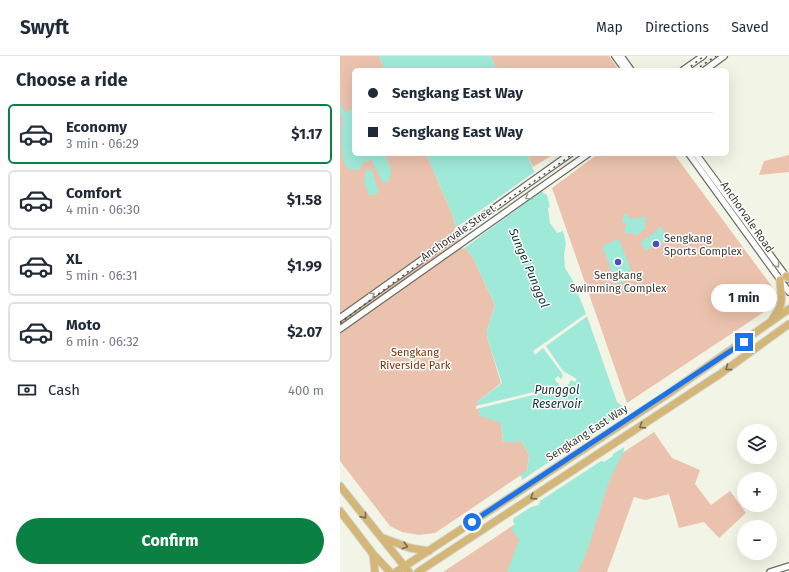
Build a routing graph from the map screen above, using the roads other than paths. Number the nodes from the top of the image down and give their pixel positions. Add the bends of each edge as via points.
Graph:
1 (615, 56) edge
2 (621, 56) edge
3 (703, 56) edge
4 (724, 56) edge
5 (624, 68) edge
6 (630, 68) edge
7 (686, 68) edge
8 (708, 68) edge
9 (567, 156) edge
10 (585, 156) edge
11 (691, 156) edge
12 (697, 156) edge
13 (786, 279) edge
14 (789, 292) edge
15 (789, 309) edge
16 (340, 318) edge
17 (768, 324) junction
18 (789, 324) edge
19 (786, 328) edge
20 (340, 329) edge
21 (340, 486) edge
22 (340, 511) edge
23 (381, 538) junction
24 (431, 549) junction
25 (373, 554) junction
26 (789, 566) edge
27 (407, 569) edge
28 (375, 572) edge
29 (390, 572) edge
30 (396, 572) edge
31 (418, 572) edge
32 (770, 572) edge

1 - 5 street
2 - 6 street
3 - 7 street
4 - 8 street
16 -> 9 street, Anchorvale Street
10 -> 20 street, Anchorvale Street
11 - 13 street, Anchorvale Road
12 -> 13 street, Anchorvale Road
13 - 14 street, Anchorvale Road
13 - 17 main road via 783,300 778,312
15 - 17 main road, Sengkang East Way
17 - 24 main road, Sengkang East Way via 668,394
18 - 19 main road
19 -> 31 main road
21 -> 23 main road
22 - 25 main road
23 -> 24 main road via 410,548
23 - 27 main road
24 - 27 main road, Sengkang East Way
25 - 28 main road
25 - 29 main road
26 - 32 street
27 - 30 main road, Sengkang East Way

